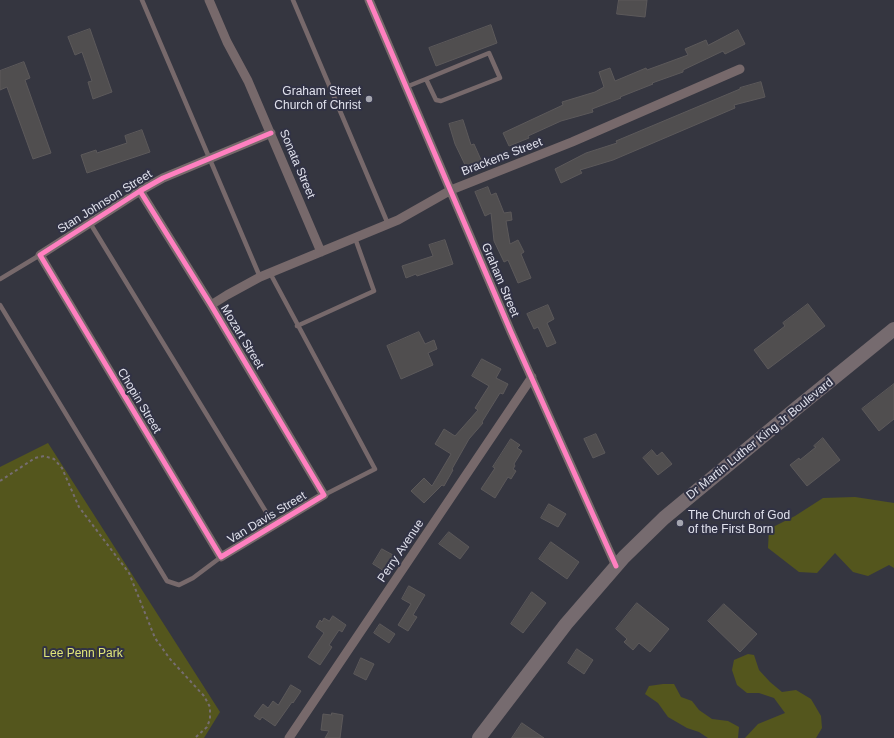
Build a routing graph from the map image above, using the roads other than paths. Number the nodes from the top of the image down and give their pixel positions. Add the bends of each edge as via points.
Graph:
1 (142, 0) edge
2 (209, 0) edge
3 (293, 0) edge
4 (369, 0) edge
5 (740, 69) dead end
6 (426, 78) junction
7 (406, 87) junction
8 (271, 133) junction
9 (209, 159) junction
10 (451, 190) junction
11 (140, 191) junction
12 (90, 223) junction
13 (388, 224) junction
14 (355, 238) junction
15 (321, 252) junction
16 (40, 255) junction
17 (270, 274) junction
18 (260, 277) junction
19 (0, 279) edge
20 (0, 305) edge
21 (211, 305) junction
22 (297, 326) junction
23 (894, 329) edge
24 (532, 377) junction
25 (324, 496) junction
26 (274, 525) junction
27 (221, 557) junction
28 (616, 566) junction
29 (289, 738) edge
30 (479, 738) edge

1 - 9 lane
2 - 8 street, Sonata Street
3 - 13 lane
4 - 7 street, Graham Street
5 - 10 street, Brackens Street via 572,142
6 - 6 lane via 433,97 441,101 500,78 489,53
6 - 7 lane
7 - 10 street, Graham Street
8 - 9 street, Stan Johnson Street
8 - 15 street, Sonata Street
9 - 11 street, Stan Johnson Street
9 - 18 lane
10 - 13 street, Brackens Street
10 - 24 street, Graham Street
11 - 12 street, Stan Johnson Street
11 - 21 street, Mozart Street
12 - 16 street, Stan Johnson Street
12 - 26 lane
13 - 14 street, Brackens Street
14 - 15 street, Brackens Street
14 - 22 lane via 374,291
15 - 17 street, Brackens Street
16 - 19 lane
16 - 27 street, Chopin Street
17 - 18 street, Brackens Street
17 - 22 lane
18 - 21 street, Brackens Street
20 - 27 lane via 167,581 179,584 193,578
21 - 25 street, Mozart Street
22 - 25 lane via 375,469
23 - 28 main road, Dr Martin Luther King Jr Boulevard via 664,518
24 - 28 street, Graham Street
24 - 29 street, Perry Avenue
25 - 26 street, Van Davis Street
26 - 27 street, Van Davis Street
28 - 30 main road, Dr Martin Luther King Jr Boulevard via 566,624

